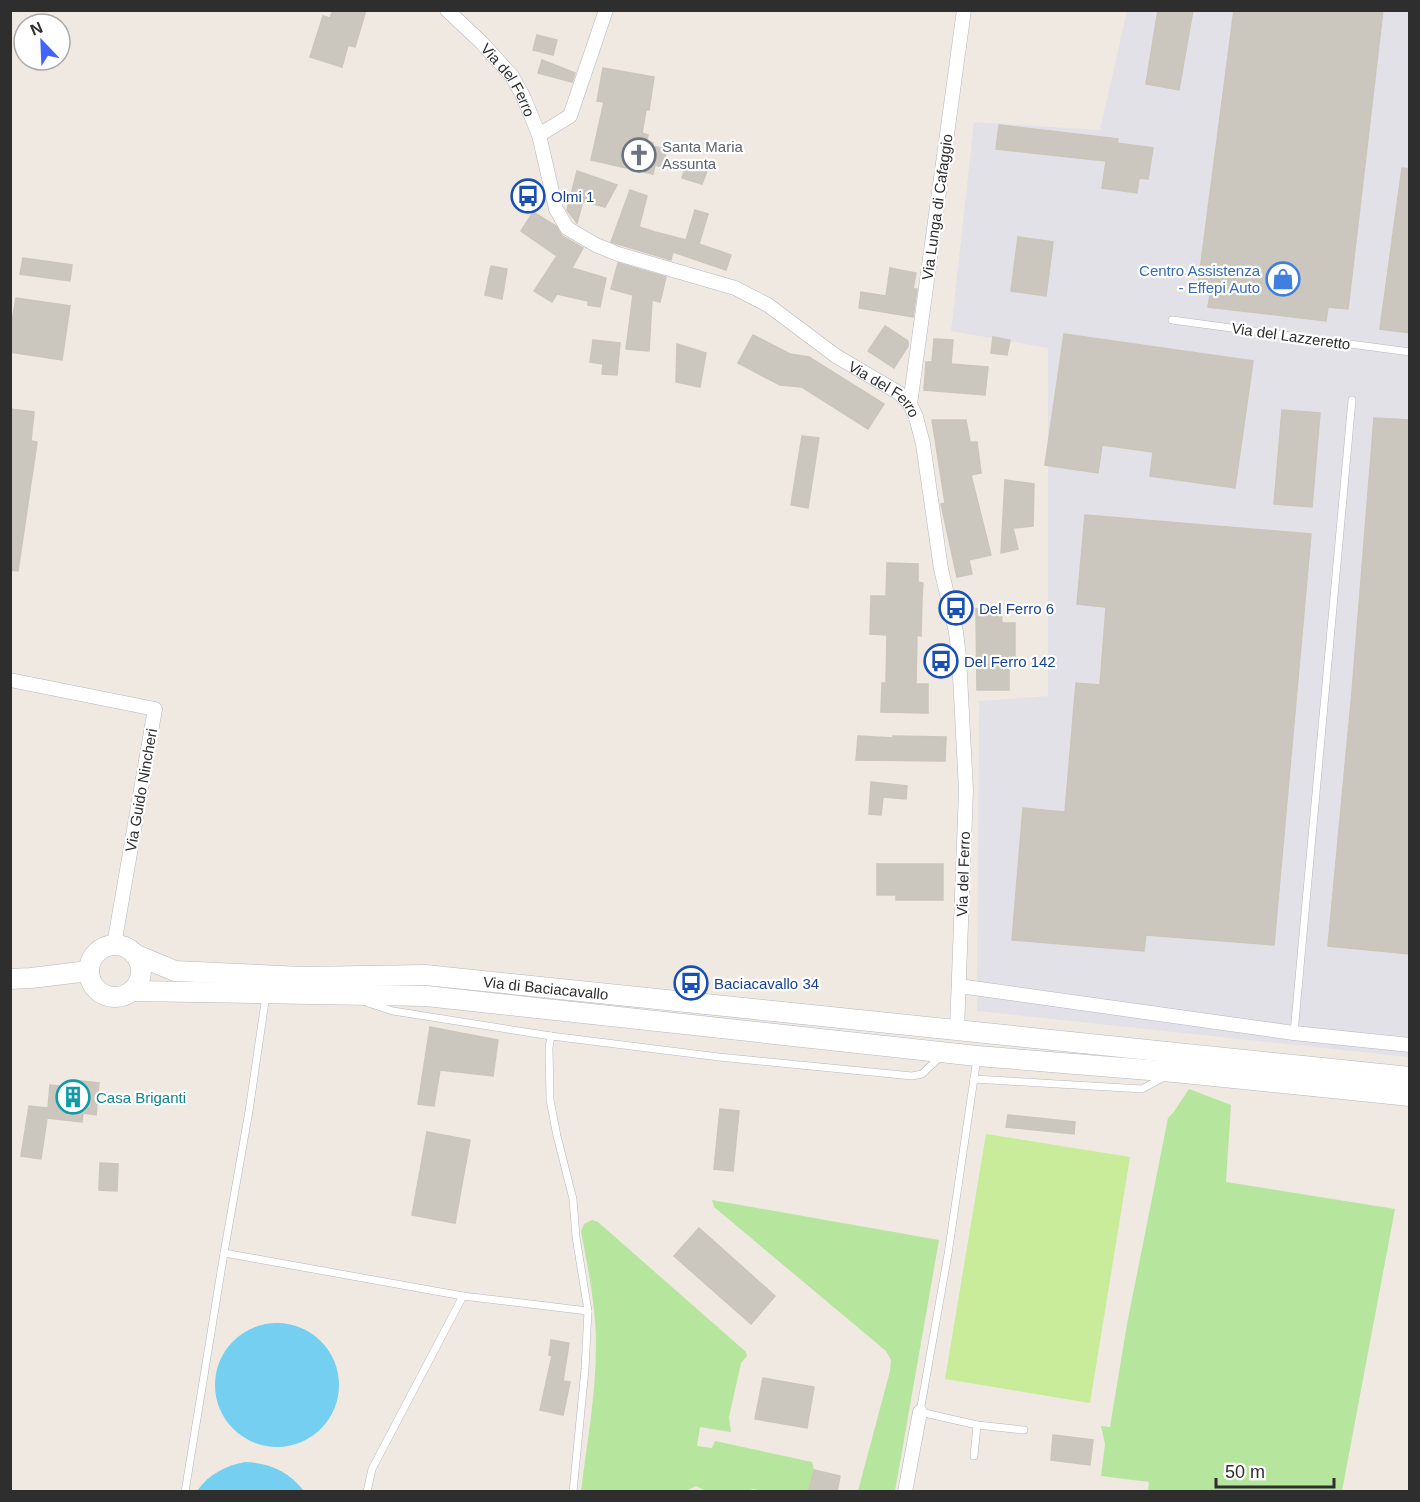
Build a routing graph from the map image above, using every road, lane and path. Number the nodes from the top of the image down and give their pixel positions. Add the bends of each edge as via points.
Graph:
1 (447, 10) edge
2 (606, 10) edge
3 (963, 10) edge
4 (539, 135) junction
5 (1172, 320) dead end
6 (1410, 352) edge
7 (1352, 400) dead end
8 (910, 404) junction
9 (10, 680) edge
10 (114, 945) junction
11 (135, 954) junction
12 (89, 971) junction
13 (10, 972) edge
14 (31, 978) junction
15 (10, 979) edge
16 (959, 986) junction
17 (132, 991) junction
18 (267, 993) junction
19 (346, 994) junction
20 (957, 1030) junction
21 (1294, 1033) junction
22 (551, 1036) junction
23 (1410, 1045) edge
24 (944, 1052) junction
25 (977, 1056) junction
26 (1174, 1072) junction
27 (1410, 1077) edge
28 (974, 1080) junction
29 (1410, 1096) edge
30 (224, 1253) junction
31 (463, 1296) junction
32 (588, 1311) junction
33 (920, 1412) junction
34 (977, 1425) junction
35 (1024, 1430) dead end
36 (974, 1456) dead end
37 (185, 1491) edge
38 (367, 1491) edge
39 (573, 1491) edge
40 (905, 1491) edge

1 - 4 street, Via del Ferro via 512,76
2 - 4 street via 570,116
3 - 8 street, Via Lunga di Cafaggio
4 - 8 street, Via del Ferro via 555,209 567,228 618,254 735,288 768,305
5 - 6 lane, Via del Lazzeretto
7 - 21 lane
8 - 16 street, Via del Ferro via 923,444 941,569 959,657 966,790
9 - 10 street, Via Guido Nincheri via 155,709
10 - 11 main road, Via di Baciacavallo
10 - 12 main road via 97,952
11 - 17 main road via 141,973
11 - 20 main road, Via di Baciacavallo via 175,971 302,977 425,975
12 - 14 main road
12 - 17 main road, Via di Baciacavallo via 90,980 102,994 121,997
13 - 14 street
14 - 15 main road
16 - 20 street, Via del Ferro
16 - 21 street
17 - 18 main road, Via di Baciacavallo
18 - 19 main road, Via di Baciacavallo
18 - 30 lane
19 - 22 lane via 393,1011
19 - 24 main road, Via di Baciacavallo via 426,996
20 - 27 main road
21 - 23 street
22 - 24 lane via 912,1076 922,1074
22 - 32 lane via 550,1100 573,1199
24 - 25 main road
25 - 26 main road
25 - 28 lane
26 - 28 lane via 1142,1089
26 - 29 main road
28 - 33 lane
30 - 31 lane
30 - 37 lane
31 - 32 lane
31 - 38 lane via 372,1469
32 - 39 lane
33 - 34 lane
33 - 40 street
34 - 35 lane
34 - 36 lane

